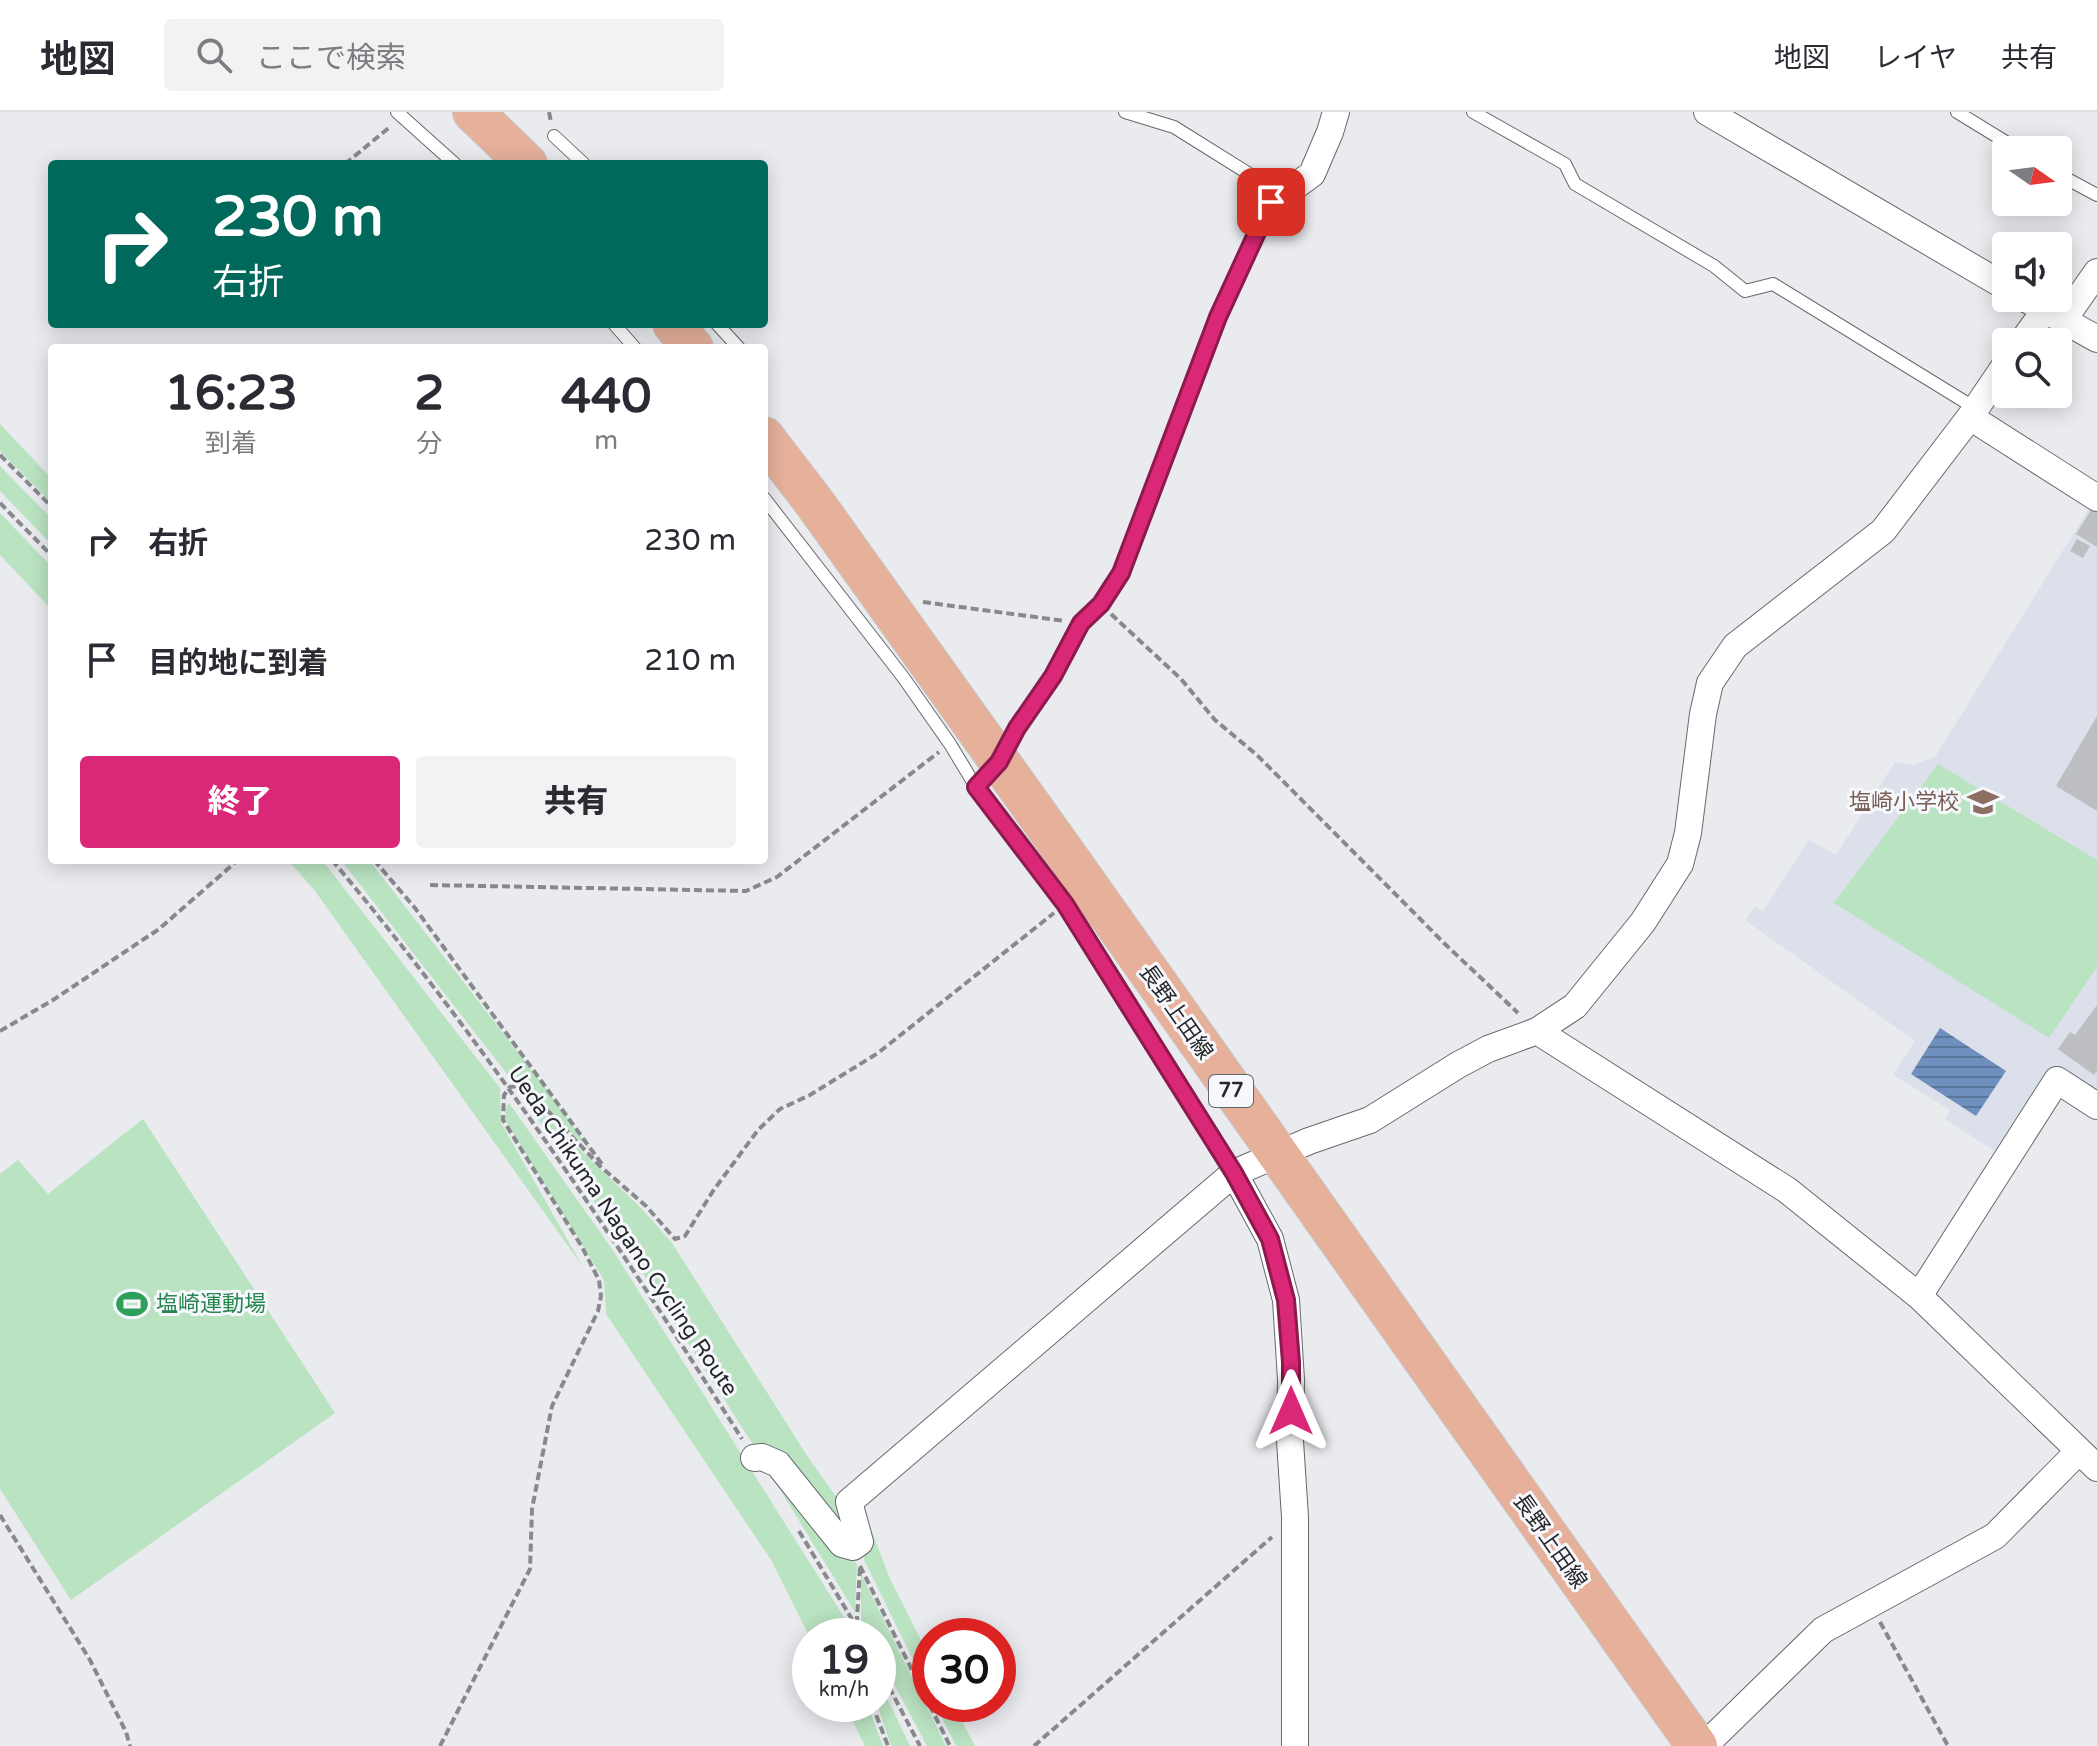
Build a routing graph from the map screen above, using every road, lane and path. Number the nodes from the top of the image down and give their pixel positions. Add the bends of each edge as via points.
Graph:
1 (473, 112) edge
2 (1125, 112) edge
3 (1336, 112) edge
4 (1473, 112) edge
5 (1707, 112) edge
6 (1957, 112) edge
7 (398, 113) edge
8 (554, 136) dead end
9 (1996, 136) edge
10 (350, 160) edge
11 (451, 160) edge
12 (523, 160) edge
13 (580, 160) edge
14 (2072, 182) edge
15 (1283, 195) junction
16 (2097, 195) edge
17 (2097, 272) edge
18 (1992, 279) edge
19 (2072, 289) edge
20 (2049, 312) edge
21 (618, 328) edge
22 (676, 328) edge
23 (721, 328) edge
24 (2097, 339) edge
25 (632, 344) edge
26 (690, 344) edge
27 (735, 344) edge
28 (1992, 384) edge
29 (1973, 412) junction
30 (768, 443) edge
31 (0, 455) edge
32 (2097, 498) edge
33 (768, 502) edge
34 (0, 503) edge
35 (48, 503) edge
36 (48, 552) edge
37 (865, 598) junction
38 (1101, 604) junction
39 (1081, 623) junction
40 (950, 744) junction
41 (987, 774) junction
42 (233, 864) edge
43 (335, 864) edge
44 (377, 864) edge
45 (430, 885) dead end
46 (1065, 904) junction
47 (0, 1031) edge
48 (1537, 1031) junction
49 (510, 1087) junction
50 (2097, 1106) edge
51 (1276, 1155) junction
52 (1234, 1173) junction
53 (610, 1175) junction
54 (1919, 1296) junction
55 (754, 1458) joint
56 (2088, 1460) edge
57 (0, 1515) edge
58 (1295, 1517) junction
59 (793, 1521) dead end
60 (856, 1556) junction
61 (1870, 1604) junction
62 (852, 1618) edge
63 (856, 1618) edge
64 (896, 1700) edge
65 (879, 1722) edge
66 (130, 1746) edge
67 (440, 1746) edge
68 (888, 1746) edge
69 (920, 1746) edge
70 (950, 1746) edge
71 (1034, 1746) edge
72 (1295, 1746) edge
73 (1697, 1746) edge
74 (1704, 1746) edge
75 (1948, 1746) edge

1 - 12 main road
2 - 15 lane via 1174,127
3 - 15 street via 1312,174
4 - 29 lane via 1565,164 1575,184 1714,266 1745,291 1773,284
5 - 18 street
6 - 9 lane
7 - 10 path via 392,125
7 - 11 lane
8 - 13 lane
14 - 16 lane
15 - 38 lane via 1271,202 1218,317 1121,573
17 - 19 street
20 - 24 street
21 - 25 lane
22 - 26 main road
23 - 27 lane
28 - 29 street
29 - 32 street
29 - 48 street via 1883,531 1735,646 1710,683 1680,864 1643,922 1575,1006
30 - 37 main road, 長野上田線 / 77
31 - 35 path
33 - 37 lane
34 - 36 path
37 - 39 path
37 - 40 lane via 903,677
37 - 41 main road, 長野上田線 / 77
38 - 39 lane
38 - 48 path
39 - 41 lane via 1053,676
40 - 41 lane
40 - 45 path via 777,877 746,891
41 - 46 lane
41 - 51 main road, 長野上田線 / 77
42 - 47 path via 159,929
43 - 49 path, Ueda Chikuma Nagano Cycling Route
44 - 53 path
46 - 52 lane
46 - 53 path via 878,1053 780,1109 758,1130 685,1236 675,1239
48 - 51 street via 1488,1049 1370,1120
48 - 54 street via 1787,1190
49 - 53 path via 526,1088
49 - 55 path, Ueda Chikuma Nagano Cycling Route
49 - 67 path via 504,1095 503,1120 582,1247 601,1296 552,1406 532,1509 530,1569
50 - 54 street via 2057,1080
51 - 52 street
51 - 73 main road, 長野上田線 / 77
52 - 58 street via 1270,1239 1286,1300
52 - 60 street via 849,1502 860,1542
54 - 56 street
55 - 60 street via 778,1464
56 - 61 street via 1995,1536
57 - 66 path via 90,1660
58 - 71 path
58 - 72 street
59 - 62 path
60 - 63 path
60 - 70 path
61 - 74 street via 1823,1630
61 - 75 path
64 - 69 path
65 - 68 path

